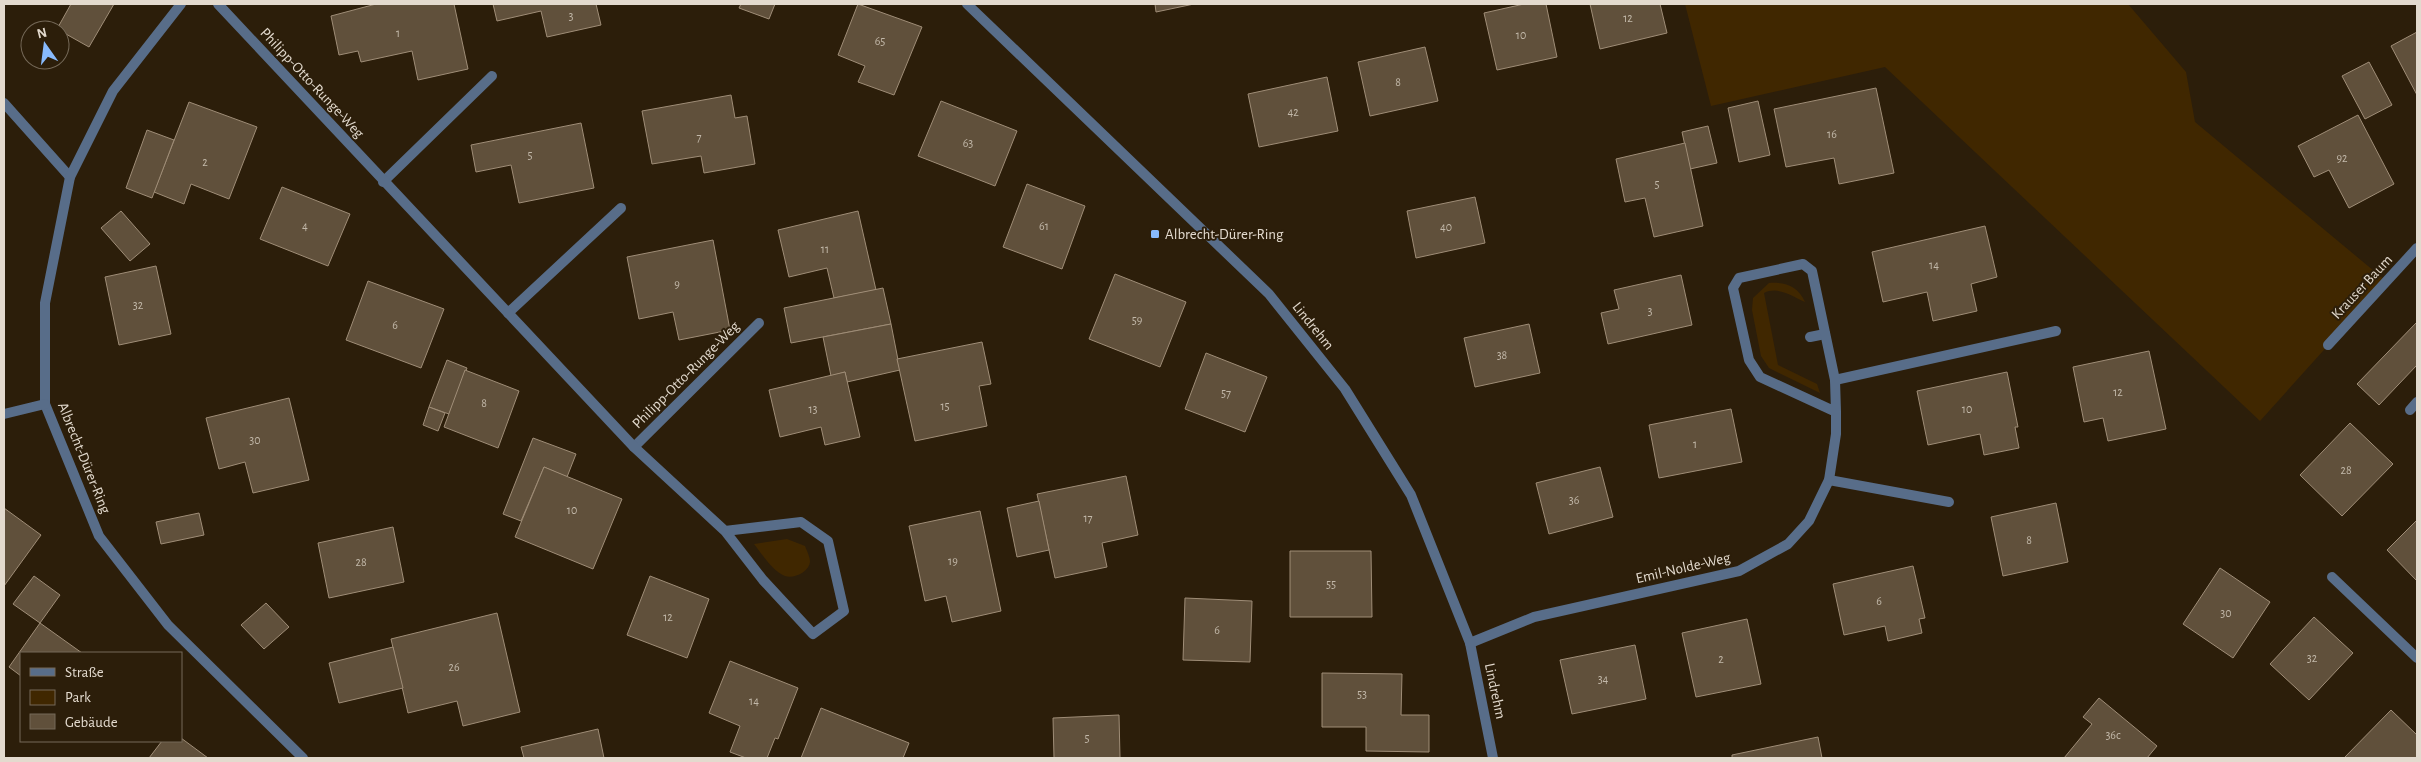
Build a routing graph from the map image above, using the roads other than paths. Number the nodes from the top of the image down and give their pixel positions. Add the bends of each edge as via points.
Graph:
1 (181, 4) edge
2 (218, 4) edge
3 (968, 4) edge
4 (492, 76) dead end
5 (4, 103) edge
6 (70, 176) junction
7 (383, 182) junction
8 (621, 208) dead end
9 (2417, 248) edge
10 (508, 313) junction
11 (759, 323) dead end
12 (2056, 331) dead end
13 (1826, 334) junction
14 (1810, 337) dead end
15 (2328, 345) dead end
16 (1835, 380) junction
17 (2417, 402) edge
18 (45, 404) junction
19 (2410, 410) dead end
20 (1836, 412) junction
21 (4, 414) edge
22 (634, 447) junction
23 (1829, 480) junction
24 (1949, 502) dead end
25 (725, 531) junction
26 (2332, 577) dead end
27 (1470, 643) junction
28 (2417, 658) edge
29 (303, 758) edge
30 (1493, 758) edge

1 - 6 street, Albrecht-Dürer-Ring via 113,91
2 - 7 street, Philipp-Otto-Runge-Weg
3 - 27 street, Lindrehm via 1269,294 1345,389 1411,495
4 - 7 street
5 - 6 street
6 - 18 street, Albrecht-Dürer-Ring via 45,303
7 - 10 street, Philipp-Otto-Runge-Weg
8 - 10 street
9 - 15 street, Krauser Baum
10 - 22 street, Philipp-Otto-Runge-Weg
11 - 22 street, Philipp-Otto-Runge-Weg
12 - 16 street
13 - 14 street
13 - 16 street, Emil-Nolde-Weg
13 - 20 street, Emil-Nolde-Weg via 1812,271 1803,264 1739,278 1733,288 1749,360 1760,377
16 - 20 street, Emil-Nolde-Weg
17 - 19 street
18 - 21 street
18 - 29 street, Albrecht-Dürer-Ring via 99,536 168,625
20 - 23 street, Emil-Nolde-Weg
22 - 25 street, Philipp-Otto-Runge-Weg
23 - 24 street
23 - 27 street, Emil-Nolde-Weg via 1809,521 1788,544 1739,571 1534,617
25 - 25 street, Philipp-Otto-Runge-Weg via 801,522 828,541 844,611 813,634 763,580
26 - 28 street
27 - 30 street, Lindrehm

